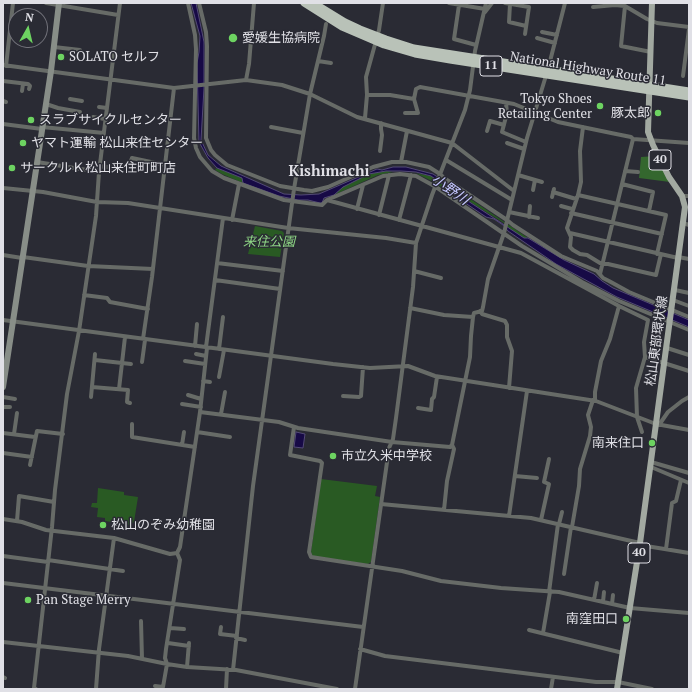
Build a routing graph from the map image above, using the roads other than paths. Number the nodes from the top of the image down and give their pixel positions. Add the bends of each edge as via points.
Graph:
1 (13, 3) edge
2 (46, 3) edge
3 (120, 3) edge
4 (188, 3) edge
5 (199, 3) edge
6 (254, 3) edge
7 (304, 3) edge
8 (314, 3) edge
9 (383, 3) edge
10 (449, 3) edge
11 (486, 3) edge
12 (492, 3) edge
13 (508, 3) edge
14 (565, 3) edge
15 (652, 3) edge
16 (59, 4) edge
17 (459, 5) junction
18 (600, 5) edge
19 (624, 6) junction
20 (593, 7) dead end
21 (485, 11) junction
22 (118, 15) junction
23 (652, 21) junction
24 (326, 24) dead end
25 (526, 26) junction
26 (689, 28) edge
27 (542, 32) dead end
28 (524, 34) dead end
29 (557, 35) junction
30 (537, 38) dead end
31 (376, 39) junction
32 (555, 43) junction
33 (476, 45) junction
34 (54, 46) junction
35 (80, 50) dead end
36 (651, 52) junction
37 (318, 61) junction
38 (473, 61) junction
39 (331, 63) dead end
40 (4, 66) edge
41 (51, 71) junction
42 (547, 72) junction
43 (684, 76) dead end
44 (110, 79) junction
45 (246, 80) junction
46 (3, 81) edge
47 (23, 84) junction
48 (207, 85) junction
49 (196, 86) junction
50 (174, 88) junction
51 (650, 88) junction
52 (29, 89) dead end
53 (22, 90) dead end
54 (689, 91) edge
55 (310, 94) junction
56 (367, 95) junction
57 (469, 97) junction
58 (689, 97) edge
59 (70, 99) dead end
60 (414, 99) junction
61 (506, 103) junction
62 (46, 104) junction
63 (98, 107) dead end
64 (106, 108) junction
65 (405, 112) dead end
66 (534, 113) junction
67 (92, 118) dead end
68 (365, 118) junction
69 (105, 119) junction
70 (381, 123) junction
71 (3, 124) edge
72 (504, 125) junction
73 (583, 126) junction
74 (271, 127) dead end
75 (42, 128) junction
76 (486, 128) dead end
77 (407, 131) junction
78 (104, 133) junction
79 (303, 133) junction
80 (633, 139) junction
81 (651, 141) junction
82 (526, 142) junction
83 (507, 143) dead end
84 (452, 144) junction
85 (689, 144) edge
86 (524, 149) junction
87 (380, 151) dead end
88 (446, 160) junction
89 (131, 161) dead end
90 (37, 162) junction
91 (401, 162) junction
92 (165, 165) junction
93 (100, 166) junction
94 (114, 168) dead end
95 (625, 171) junction
96 (99, 172) junction
97 (638, 172) dead end
98 (440, 174) junction
99 (390, 175) junction
100 (411, 175) junction
101 (518, 175) junction
102 (535, 180) junction
103 (542, 182) dead end
104 (239, 184) junction
105 (622, 184) junction
106 (363, 185) junction
107 (436, 186) junction
108 (3, 188) edge
109 (294, 190) junction
110 (534, 190) dead end
111 (33, 191) junction
112 (514, 191) junction
113 (553, 193) dead end
114 (682, 196) junction
115 (689, 196) edge
116 (577, 197) junction
117 (328, 200) junction
118 (512, 200) junction
119 (292, 201) junction
120 (97, 202) junction
121 (617, 204) junction
122 (530, 206) dead end
123 (561, 206) dead end
124 (160, 208) junction
125 (357, 209) junction
126 (572, 211) junction
127 (649, 211) junction
128 (509, 212) junction
129 (379, 215) junction
130 (529, 217) junction
131 (223, 218) junction
132 (538, 218) dead end
133 (232, 220) junction
134 (399, 220) junction
135 (507, 220) junction
136 (613, 223) junction
137 (686, 224) edge
138 (421, 226) junction
139 (288, 228) junction
140 (504, 232) junction
141 (570, 233) junction
142 (662, 234) junction
143 (608, 242) junction
144 (416, 243) junction
145 (500, 247) junction
146 (659, 254) junction
147 (3, 255) edge
148 (22, 257) junction
149 (678, 258) junction
150 (689, 259) edge
151 (217, 263) junction
152 (603, 264) junction
153 (88, 266) junction
154 (153, 269) junction
155 (283, 271) junction
156 (414, 271) junction
157 (600, 274) junction
158 (441, 278) dead end
159 (215, 280) junction
160 (280, 289) junction
161 (675, 290) junction
162 (689, 293) edge
163 (84, 295) junction
164 (673, 300) junction
165 (619, 306) junction
166 (689, 306) edge
167 (410, 308) junction
168 (148, 310) junction
169 (480, 311) junction
170 (672, 311) junction
171 (223, 317) dead end
172 (689, 317) edge
173 (473, 318) junction
174 (3, 320) edge
175 (13, 321) junction
176 (670, 322) junction
177 (198, 324) dead end
178 (689, 330) edge
179 (79, 331) junction
180 (125, 337) junction
181 (144, 340) junction
182 (195, 346) junction
183 (206, 348) junction
184 (667, 348) junction
185 (219, 349) junction
186 (224, 350) junction
187 (96, 354) dead end
188 (196, 354) dead end
189 (689, 355) edge
190 (206, 356) junction
191 (271, 356) junction
192 (645, 357) junction
193 (95, 360) junction
194 (185, 361) dead end
195 (142, 362) dead end
196 (122, 363) junction
197 (665, 363) junction
198 (131, 364) dead end
199 (205, 364) junction
200 (403, 365) junction
201 (363, 367) junction
202 (689, 370) edge
203 (219, 376) dead end
204 (437, 377) junction
205 (203, 381) junction
206 (465, 381) junction
207 (210, 382) dead end
208 (3, 386) edge
209 (92, 387) junction
210 (509, 388) junction
211 (118, 389) junction
212 (527, 391) junction
213 (225, 392) dead end
214 (188, 396) dead end
215 (343, 396) dead end
216 (3, 397) edge
217 (91, 397) dead end
218 (689, 397) edge
219 (15, 399) dead end
220 (201, 399) junction
221 (594, 401) junction
222 (130, 403) dead end
223 (182, 404) dead end
224 (3, 406) edge
225 (10, 407) dead end
226 (418, 408) dead end
227 (200, 409) junction
228 (17, 413) dead end
229 (221, 414) junction
230 (637, 417) junction
231 (262, 420) junction
232 (132, 424) dead end
233 (658, 424) junction
234 (294, 427) junction
235 (190, 430) dead end
236 (689, 430) edge
237 (197, 431) junction
238 (184, 432) dead end
239 (642, 432) dead end
240 (3, 433) edge
241 (14, 434) junction
242 (63, 434) junction
243 (35, 437) junction
244 (230, 437) dead end
245 (392, 442) junction
246 (182, 445) junction
247 (452, 446) junction
248 (195, 447) junction
249 (3, 454) edge
250 (32, 457) junction
251 (549, 459) dead end
252 (30, 465) dead end
253 (651, 465) junction
254 (689, 473) edge
255 (515, 476) junction
256 (536, 478) dead end
257 (681, 480) junction
258 (689, 483) edge
259 (54, 502) junction
260 (381, 504) junction
261 (444, 510) junction
262 (562, 512) dead end
263 (509, 516) junction
264 (3, 519) edge
265 (541, 520) junction
266 (17, 521) junction
267 (559, 524) junction
268 (572, 527) junction
269 (52, 530) junction
270 (114, 538) junction
271 (640, 544) junction
272 (666, 549) junction
273 (176, 552) junction
274 (689, 553) edge
275 (3, 556) edge
276 (48, 561) junction
277 (372, 566) junction
278 (110, 569) junction
279 (123, 571) dead end
280 (564, 574) dead end
281 (3, 583) edge
282 (597, 584) dead end
283 (45, 588) junction
284 (550, 592) junction
285 (604, 592) dead end
286 (613, 594) dead end
287 (106, 596) junction
288 (594, 600) junction
289 (603, 602) junction
290 (173, 604) junction
291 (612, 604) junction
292 (630, 608) junction
293 (239, 613) junction
294 (689, 613) edge
295 (141, 621) dead end
296 (221, 627) dead end
297 (170, 628) junction
298 (364, 628) junction
299 (184, 629) dead end
300 (529, 630) dead end
301 (543, 633) junction
302 (236, 637) junction
303 (245, 640) dead end
304 (3, 642) edge
305 (168, 643) junction
306 (39, 646) junction
307 (360, 649) junction
308 (99, 653) junction
309 (623, 653) junction
310 (142, 659) junction
311 (167, 664) junction
312 (187, 667) junction
313 (227, 669) junction
314 (233, 670) junction
315 (553, 677) junction
316 (618, 682) junction
317 (155, 686) dead end
318 (36, 689) edge
319 (96, 689) edge
320 (226, 689) edge
321 (337, 689) edge
322 (355, 689) edge
323 (551, 689) edge
324 (617, 689) edge
325 (652, 689) edge

1 - 40 street
2 - 16 street
3 - 22 street
4 - 49 street via 195,35
5 - 48 street via 207,39
6 - 45 street
7 - 31 highway, National Highway Route 11 / 11 via 342,27
8 - 31 highway, National Highway Route 11 / 11
9 - 31 street
10 - 17 street
11 - 21 street
12 - 21 street
13 - 25 street via 509,22
13 - 25 street via 530,7
14 - 29 street
15 - 23 main road, 松山東部環状線 / 40
16 - 22 street
16 - 34 street
17 - 21 street
17 - 33 street via 454,39
18 - 19 street
18 - 20 street
19 - 23 street
19 - 36 street via 621,46
21 - 33 street
22 - 44 street
23 - 26 street
23 - 36 main road, 松山東部環状線 / 40
24 - 37 street
25 - 28 street
26 - 43 street
27 - 29 street
29 - 32 street
30 - 32 street
31 - 38 highway, National Highway Route 11 / 11 via 415,54
31 - 56 street via 366,77
32 - 42 street
33 - 38 street
34 - 35 street
34 - 41 street
36 - 51 main road, 松山東部環状線 / 40
37 - 39 street
37 - 55 street
38 - 42 highway, National Highway Route 11 / 11
38 - 57 street
40 - 41 street
41 - 44 street
41 - 62 street
42 - 51 highway, National Highway Route 11 / 11
42 - 66 street
44 - 50 street
44 - 64 street
45 - 48 street
45 - 55 street via 282,85
46 - 47 street
47 - 52 street via 28,84
47 - 53 street
48 - 49 street
48 - 109 street via 206,138 215,155 227,166
49 - 50 street
49 - 104 street via 196,148 212,171
50 - 92 street
51 - 54 highway, National Highway Route 11 / 11
51 - 58 highway, National Highway Route 11 / 11
51 - 81 main road, 松山東部環状線 / 40 via 648,132
55 - 68 street
55 - 79 street
56 - 60 street
56 - 68 street
57 - 60 street via 420,88 416,89
57 - 61 street
57 - 84 street
59 - 62 street via 80,101 79,111
60 - 65 street via 418,113
61 - 66 street
61 - 72 street
62 - 75 street
63 - 64 street
64 - 69 street
66 - 73 street via 558,122
66 - 82 street
67 - 69 street
68 - 70 street
69 - 78 street
70 - 77 street
70 - 87 street
71 - 75 street
72 - 76 street via 490,121
72 - 82 street via 502,132
73 - 80 street
73 - 116 street via 581,175
74 - 79 street
75 - 78 street
75 - 90 street
77 - 84 street
77 - 91 street
78 - 93 street
79 - 109 street
80 - 81 street
80 - 95 street
81 - 85 street
81 - 114 main road, 松山東部環状線 / 40
82 - 86 street
83 - 86 street
84 - 88 street
84 - 112 street
86 - 101 street
88 - 98 street
88 - 118 street
89 - 92 street via 132,158
90 - 96 street
90 - 111 street
91 - 98 street via 429,167
91 - 109 street via 382,164 321,189
92 - 124 street
93 - 94 street
93 - 96 street
95 - 97 street
95 - 105 street
96 - 120 street
98 - 107 street
98 - 135 street
99 - 100 street
99 - 106 street
99 - 129 street
100 - 107 street
100 - 134 street
101 - 102 street
101 - 112 street
102 - 103 street
102 - 110 street
104 - 119 street
104 - 133 street
105 - 121 street
105 - 127 street via 652,192
106 - 117 street
106 - 125 street
107 - 138 street
107 - 140 street
108 - 111 street
109 - 119 street
111 - 120 street
111 - 148 street
112 - 118 street
113 - 116 street
114 - 115 street
114 - 137 main road, 松山東部環状線 / 40
116 - 121 street
116 - 126 street
117 - 119 street via 322,205
117 - 125 street
118 - 128 street
119 - 139 street
120 - 124 street
120 - 153 street
121 - 127 street
121 - 136 street
122 - 130 street
123 - 126 street
124 - 131 street
124 - 154 street
125 - 129 street
126 - 136 street
126 - 141 street via 567,228
127 - 142 street via 666,215
128 - 130 street
128 - 135 street
129 - 134 street
130 - 132 street
131 - 133 street
131 - 151 street
133 - 139 street
134 - 138 street
135 - 140 street
135 - 157 street via 561,256
136 - 142 street
136 - 143 street
137 - 149 main road, 松山東部環状線 / 40
138 - 144 street
138 - 145 street
139 - 144 street
139 - 155 street
140 - 145 street
140 - 176 street via 582,282
141 - 143 street
141 - 152 street via 571,248
142 - 146 street
143 - 146 street
143 - 152 street
144 - 156 street
145 - 165 street via 524,254
145 - 169 street via 488,279 484,307
146 - 149 street
146 - 152 street via 656,275
147 - 148 street
148 - 153 street
148 - 175 street
149 - 150 street
149 - 161 main road, 松山東部環状線 / 40
151 - 155 street
151 - 159 street
152 - 157 street
153 - 154 street
153 - 163 street
154 - 168 street
155 - 160 street
156 - 158 street
156 - 167 street
157 - 170 street via 603,278
159 - 160 street
159 - 183 street
160 - 191 street
161 - 162 street
161 - 164 main road, 松山東部環状線 / 40
163 - 168 street via 107,298 110,302
163 - 179 street
164 - 166 street
164 - 170 main road, 松山東部環状線 / 40
165 - 192 street via 648,320 644,342
165 - 221 street via 601,361
167 - 173 street
167 - 200 street
168 - 181 street
169 - 173 street via 474,313
169 - 210 street via 482,314 505,321 507,325 507,337 512,351
170 - 172 street
170 - 176 main road, 松山東部環状線 / 40
171 - 185 street
173 - 206 street
174 - 175 street
175 - 179 street
175 - 208 street
176 - 178 street
176 - 184 main road, 松山東部環状線 / 40
177 - 182 street
179 - 180 street
179 - 242 street via 67,394
180 - 181 street
180 - 196 street
181 - 182 street
181 - 195 street
182 - 183 street
183 - 185 street
183 - 190 street
184 - 189 street
184 - 197 main road, 松山東部環状線 / 40
185 - 186 street
186 - 191 street
186 - 203 street
187 - 193 street
188 - 190 street
190 - 199 street
191 - 201 street
191 - 231 street
192 - 197 street
192 - 230 street via 636,383
193 - 196 street
193 - 209 street
194 - 199 street
196 - 198 street
196 - 211 street
197 - 202 street
197 - 233 main road, 松山東部環状線 / 40
199 - 205 street
200 - 201 street
200 - 204 street
200 - 245 street
201 - 215 street via 361,396
204 - 206 street
204 - 226 street via 431,410
205 - 207 street
205 - 220 street
206 - 210 street
206 - 247 street
209 - 211 street
209 - 217 street
210 - 212 street
211 - 222 street via 128,390 127,402
212 - 221 street
212 - 255 street
213 - 229 street
214 - 220 street
216 - 219 street
218 - 233 street via 668,412
220 - 227 street
221 - 230 street
221 - 268 street via 588,415 592,427 580,469
223 - 227 street
224 - 225 street
227 - 229 street
227 - 237 street
228 - 241 street
229 - 231 street
230 - 233 street
230 - 239 street
231 - 234 street
231 - 293 street
232 - 246 street via 132,437
233 - 236 street
233 - 253 main road, 松山東部環状線 / 40
234 - 245 street
234 - 277 street via 290,455 322,463 310,555 313,558
235 - 237 street
237 - 244 street
237 - 248 street
238 - 246 street
240 - 241 street
241 - 243 street
242 - 243 street via 37,431
242 - 259 street
243 - 250 street
245 - 247 street
245 - 260 street
246 - 248 street
247 - 261 street via 454,449
248 - 273 street via 180,547
249 - 250 street
250 - 252 street
251 - 265 street via 544,482 549,484
253 - 254 street
253 - 257 street
253 - 271 main road, 松山東部環状線 / 40
255 - 256 street
255 - 263 street
257 - 258 street
257 - 272 street via 676,501 672,503
259 - 266 street via 19,496
259 - 269 street
260 - 261 street
260 - 277 street
261 - 263 street
262 - 267 street
263 - 265 street
264 - 266 street
265 - 267 street
266 - 269 street
267 - 268 street
267 - 284 street
268 - 271 street
268 - 280 street
269 - 270 street
269 - 276 street
270 - 273 street via 170,554
270 - 278 street
271 - 272 street
271 - 292 main road, 松山東部環状線 / 40
272 - 274 street
273 - 290 street via 180,560
275 - 276 street
276 - 278 street
276 - 283 street
277 - 284 street via 441,581
277 - 298 street
278 - 279 street
278 - 287 street
281 - 283 street
282 - 288 street
283 - 287 street
283 - 306 street
284 - 288 street
284 - 301 street
285 - 289 street
286 - 291 street
287 - 290 street
287 - 308 street
288 - 289 street
289 - 291 street
290 - 293 street
290 - 297 street
291 - 292 street
292 - 294 street
292 - 309 main road, 松山東部環状線 / 40
293 - 298 street
293 - 302 street
295 - 310 street
296 - 302 street via 220,634
297 - 299 street
297 - 305 street
298 - 307 street
300 - 301 street
301 - 309 street
302 - 303 street
302 - 314 street
304 - 306 street
305 - 311 street via 165,658
305 - 312 street via 189,644
306 - 308 street
306 - 318 street via 34,688
307 - 315 street via 385,656
307 - 322 street
308 - 310 street
308 - 319 street
309 - 316 main road, 松山東部環状線 / 40
310 - 311 street
311 - 312 street
311 - 317 street via 163,687
312 - 313 street
313 - 314 street
313 - 320 street
314 - 321 street
315 - 316 street
315 - 323 street
316 - 324 main road, 松山東部環状線 / 40
316 - 325 street

